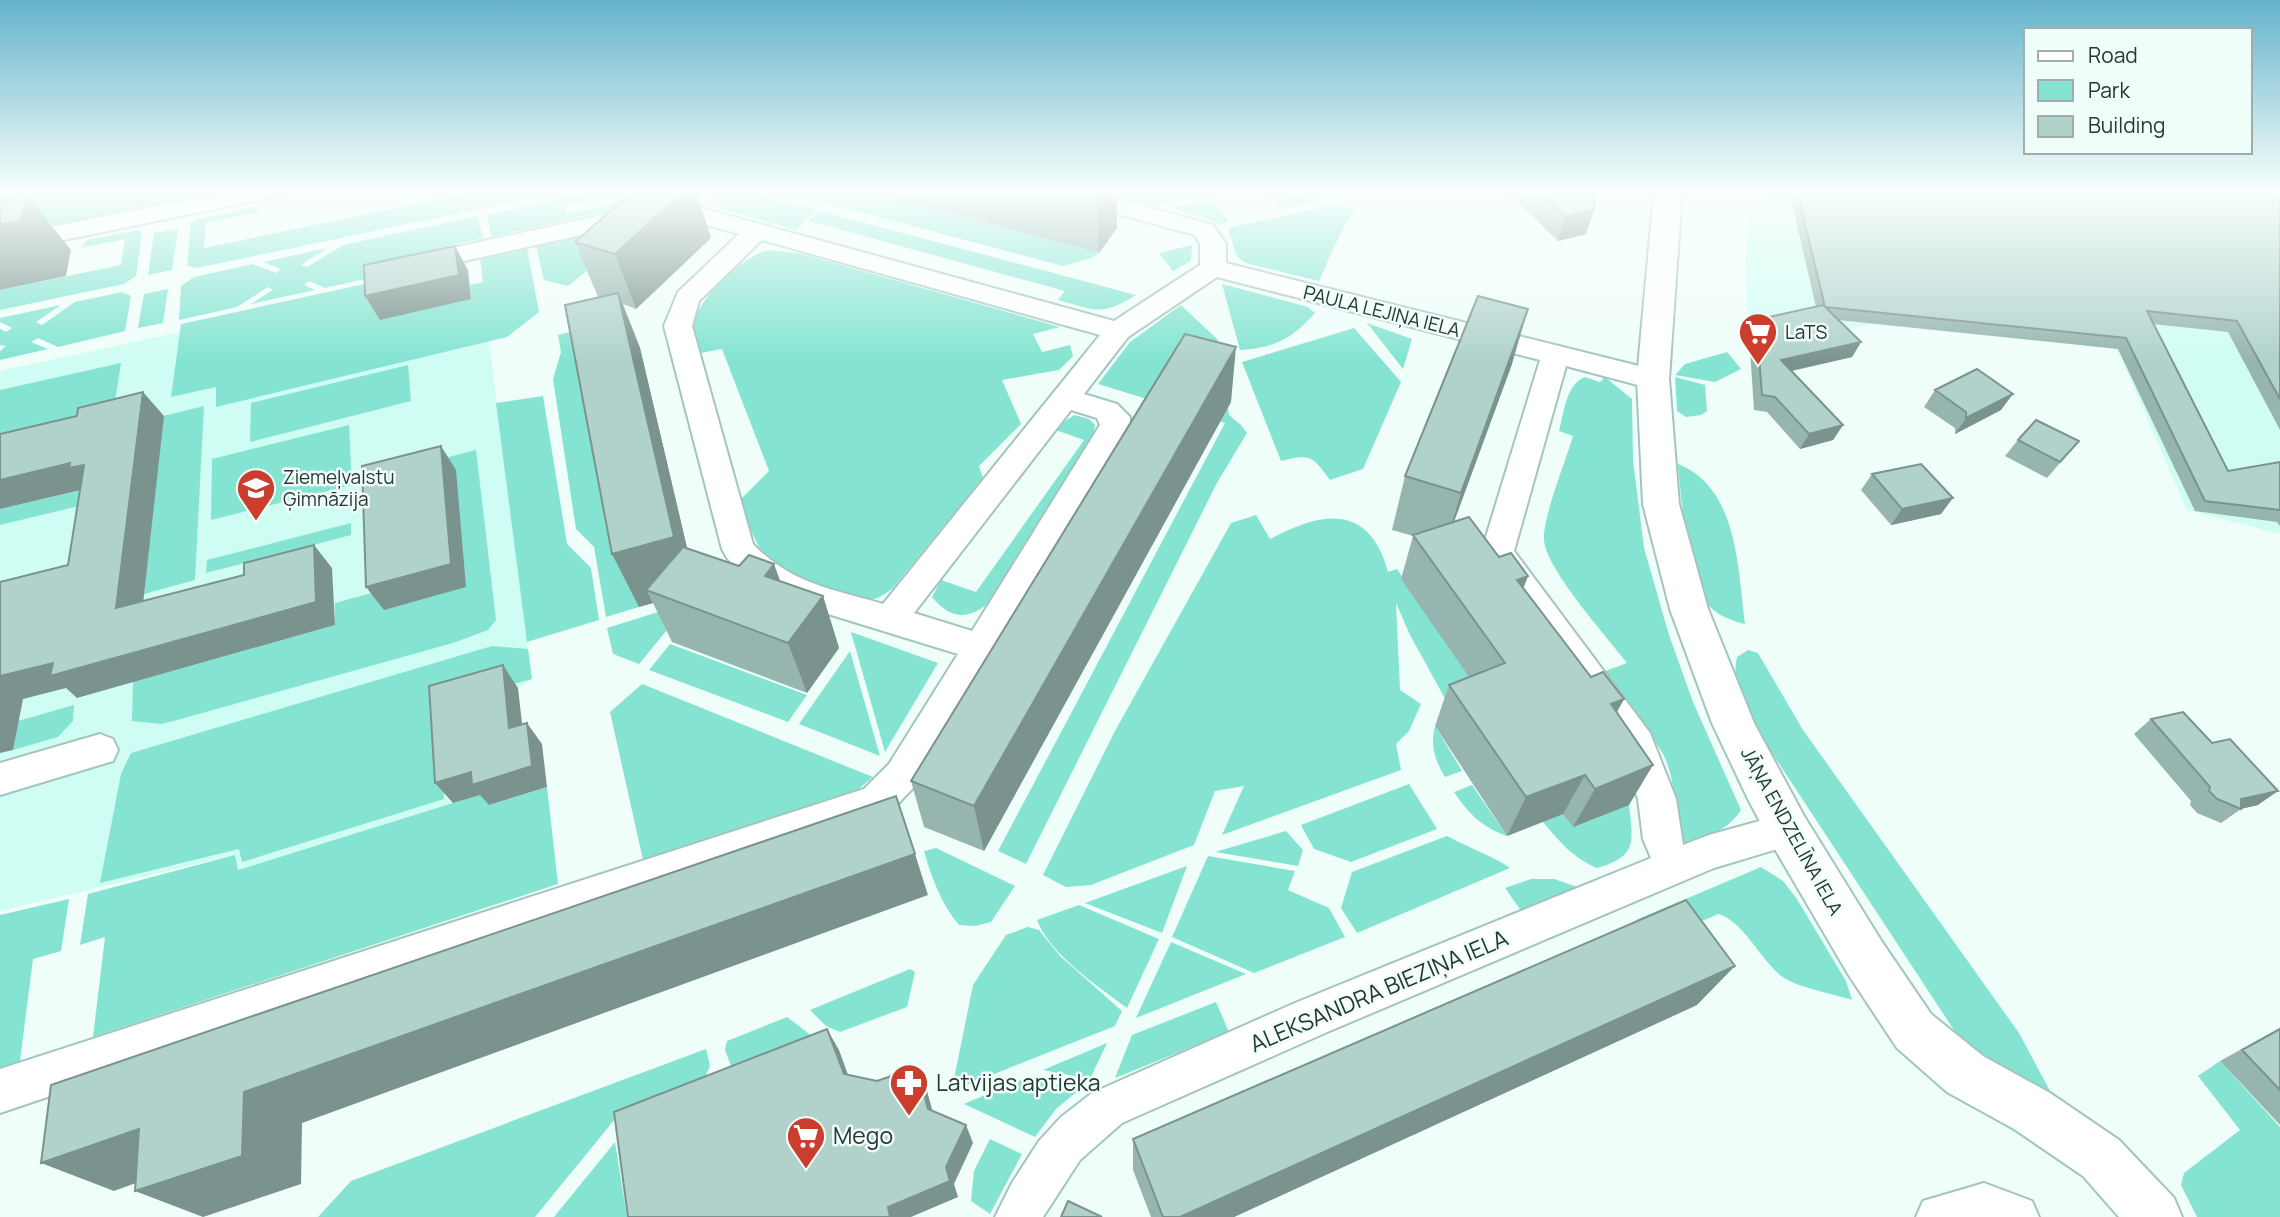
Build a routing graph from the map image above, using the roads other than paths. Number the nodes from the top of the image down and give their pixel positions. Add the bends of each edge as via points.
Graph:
1 (488, 248) edge
2 (739, 248) edge
3 (818, 248) edge
4 (1213, 248) edge
5 (1663, 248) edge
6 (401, 267) edge
7 (1213, 268) junction
8 (1118, 331) junction
9 (1555, 356) junction
10 (1653, 379) junction
11 (1065, 398) junction
12 (891, 618) junction
13 (981, 647) junction
14 (100, 750) dead end
15 (0, 779) edge
16 (1788, 830) junction
17 (1674, 868) junction
18 (0, 1091) edge
19 (1018, 1217) edge
20 (1939, 1217) edge
21 (2016, 1217) edge
22 (2155, 1217) edge

1 - 6 street
2 - 12 street via 687,298 678,326 738,549 760,572 788,589
3 - 8 street
4 - 7 street
5 - 10 street, JĀŅA ENDZELĪNA IELA
7 - 8 street
7 - 9 street, PAULA LEJIŅA IELA
8 - 11 street
9 - 10 street, PAULA LEJIŅA IELA
9 - 17 street via 1497,553 1637,744
10 - 16 street, JĀŅA ENDZELĪNA IELA via 1661,504 1682,587 1732,723
11 - 12 street
11 - 13 street via 1107,411 1115,417 1115,425
12 - 13 street
13 - 18 street via 902,775 876,801
14 - 15 street
16 - 17 street, ALEKSANDRA BIEZIŅA IELA via 1709,852
16 - 22 street, JĀŅA ENDZELĪNA IELA via 1914,1031 1965,1074 2032,1111 2101,1158
17 - 19 street, ALEKSANDRA BIEZIŅA IELA via 1107,1108 1052,1156
20 - 21 street via 1984,1206

